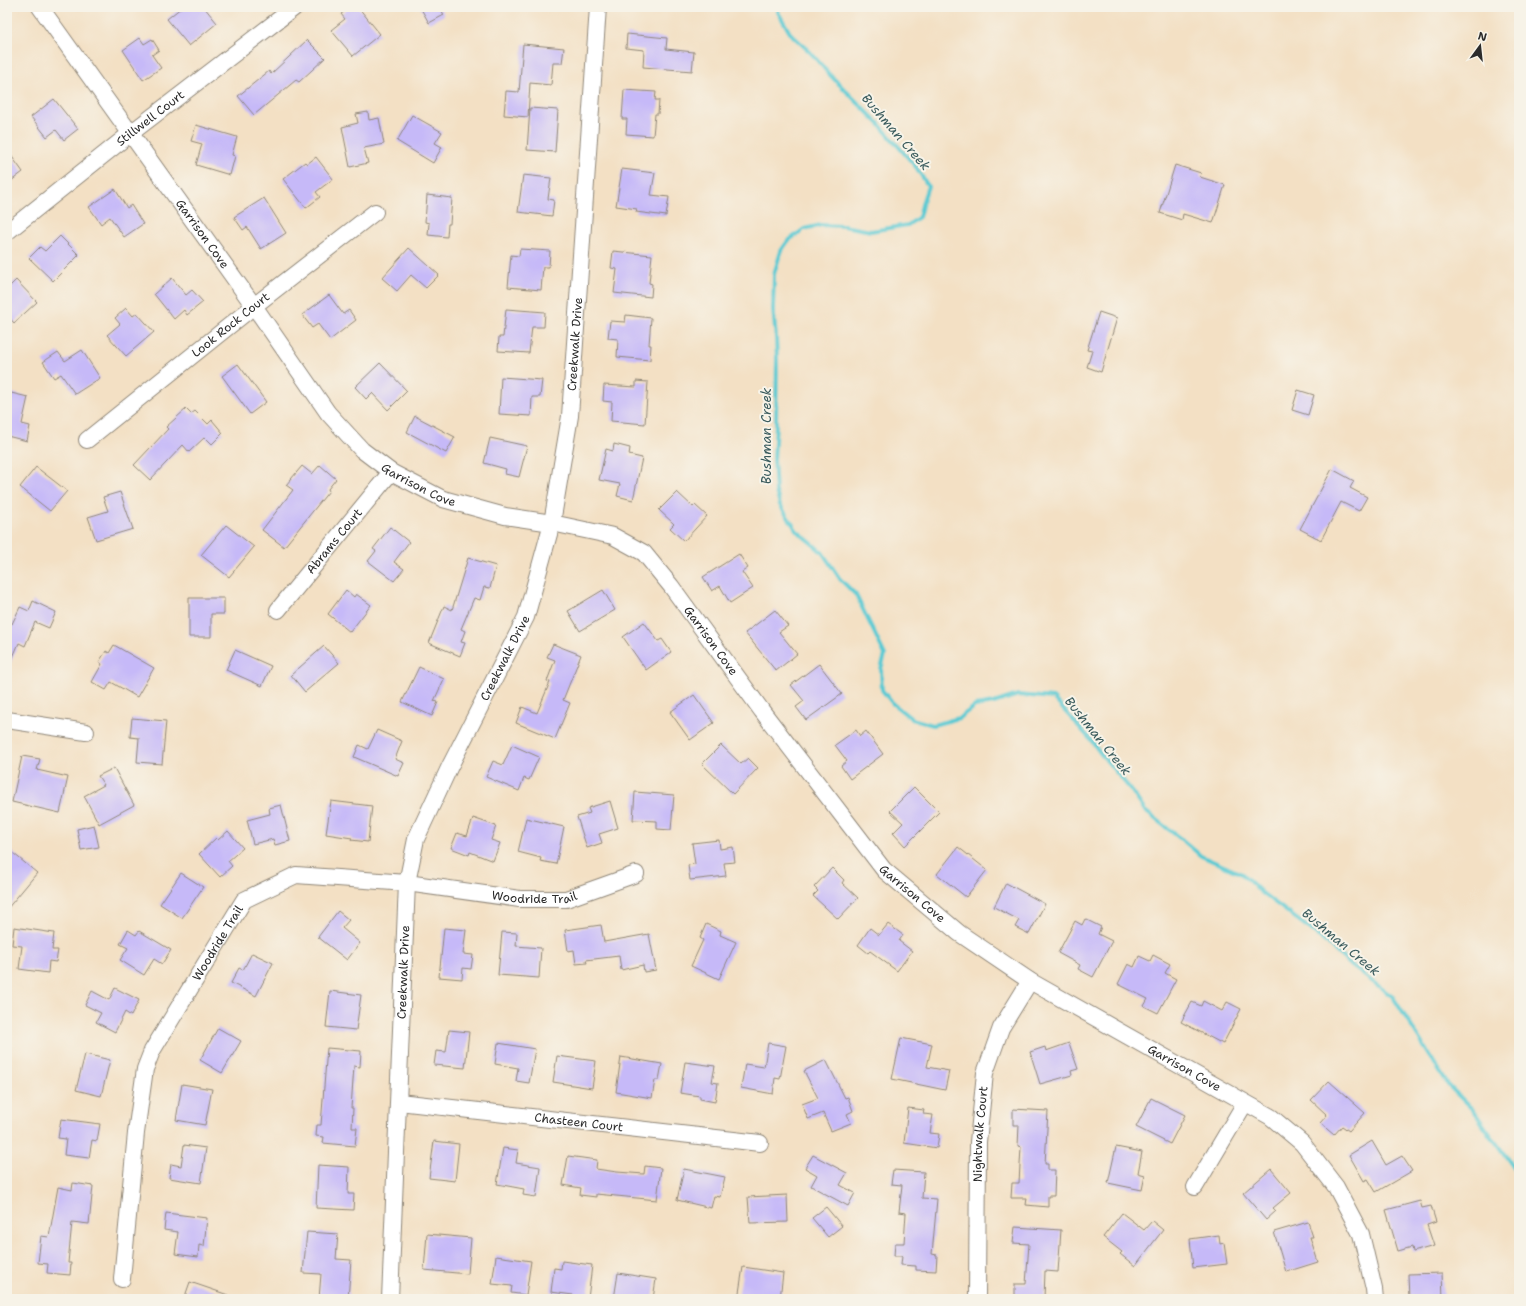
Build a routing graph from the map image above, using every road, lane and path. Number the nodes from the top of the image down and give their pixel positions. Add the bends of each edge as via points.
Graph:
1 (40, 7) edge
2 (296, 7) edge
3 (598, 7) edge
4 (131, 133) junction
5 (376, 212) dead end
6 (7, 232) edge
7 (254, 306) junction
8 (87, 440) dead end
9 (390, 472) junction
10 (552, 523) junction
11 (278, 610) dead end
12 (7, 720) edge
13 (86, 732) dead end
14 (636, 874) dead end
15 (407, 883) junction
16 (1030, 981) junction
17 (398, 1102) junction
18 (1245, 1103) junction
19 (760, 1144) dead end
20 (1195, 1187) dead end
21 (122, 1279) dead end
22 (390, 1299) edge
23 (977, 1299) edge
24 (1374, 1299) edge

1 - 4 street, Garrison Cove
2 - 4 street, Stillwell Court
3 - 10 street, Creekwalk Drive via 570,416
4 - 6 street, Stillwell Court
4 - 7 street, Garrison Cove
5 - 7 street, Look Rock Court
7 - 8 street, Look Rock Court
7 - 9 street, Garrison Cove via 328,413 362,450
9 - 10 street, Garrison Cove via 442,499 505,516
9 - 11 street, Abrams Court
10 - 15 street, Creekwalk Drive via 526,617 416,838
10 - 16 street, Garrison Cove via 613,536 644,552 884,870 959,933
12 - 13 street
14 - 15 street, Woodride Trail via 566,899 520,899
15 - 17 street, Creekwalk Drive
15 - 21 street, Woodride Trail via 296,875 244,900 152,1051 146,1069 136,1133
16 - 18 street, Garrison Cove
16 - 23 street, Nightwalk Court via 1001,1028 985,1072 978,1142
17 - 19 street, Chasteen Court
17 - 22 street, Creekwalk Drive
18 - 20 street
18 - 24 street, Garrison Cove via 1271,1117 1302,1143 1336,1186 1361,1234

